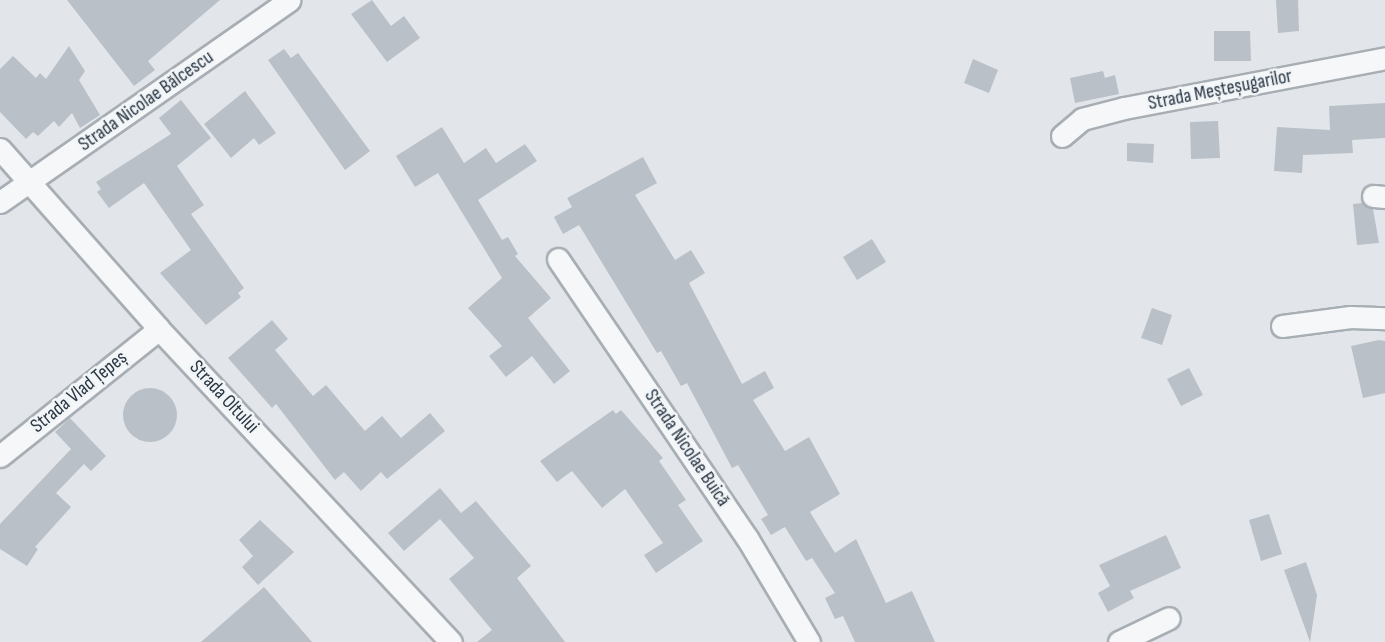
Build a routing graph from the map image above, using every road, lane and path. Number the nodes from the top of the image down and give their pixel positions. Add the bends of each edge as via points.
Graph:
1 (290, 0) edge
2 (1385, 58) edge
3 (1062, 136) dead end
4 (0, 149) edge
5 (30, 183) junction
6 (0, 202) edge
7 (558, 259) dead end
8 (1385, 318) edge
9 (1282, 326) dead end
10 (159, 329) junction
11 (0, 456) edge
12 (1169, 618) dead end
13 (451, 642) edge
14 (809, 642) edge
15 (1119, 642) edge

1 - 5 street, Strada Nicolae Bălcescu
2 - 3 street, Strada Meșteșugarilor via 1124,108 1082,119
4 - 5 street, Strada Oltului
5 - 6 street, Strada Nicolae Bălcescu
5 - 10 street, Strada Oltului
7 - 14 street, Strada Nicolae Buică via 747,538
8 - 9 street via 1350,317
10 - 11 street, Strada Vlad Țepeș
10 - 13 street, Strada Oltului
12 - 15 street

